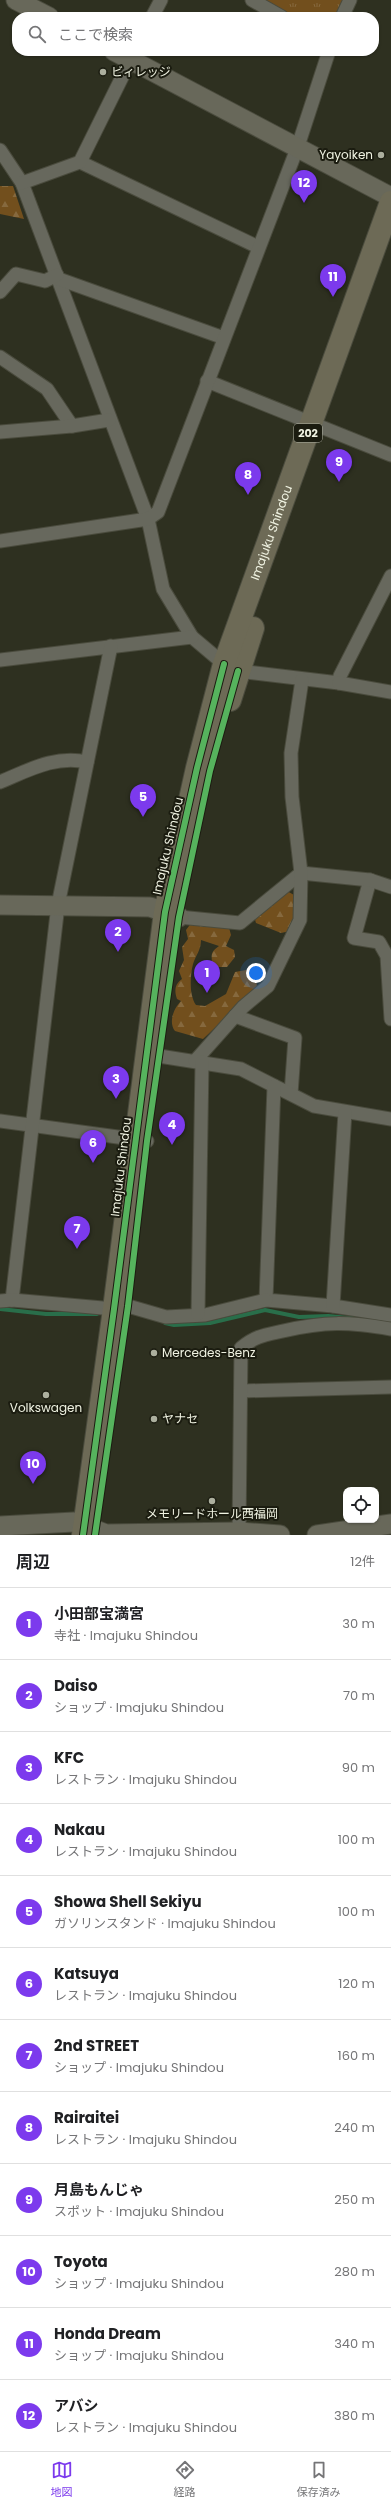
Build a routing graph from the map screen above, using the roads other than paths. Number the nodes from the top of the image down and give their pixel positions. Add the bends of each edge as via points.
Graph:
1 (16, 0) edge
2 (161, 0) edge
3 (252, 0) edge
4 (350, 0) edge
5 (39, 12) edge
6 (155, 12) edge
7 (273, 12) edge
8 (344, 12) edge
9 (132, 56) edge
10 (134, 56) edge
11 (327, 56) edge
12 (298, 146) junction
13 (0, 150) edge
14 (80, 162) junction
15 (22, 183) junction
16 (391, 197) edge
17 (391, 202) edge
18 (391, 240) edge
19 (258, 247) junction
20 (58, 277) junction
21 (0, 292) edge
22 (224, 338) junction
23 (0, 357) edge
24 (207, 381) junction
25 (109, 420) junction
26 (317, 425) junction
27 (72, 426) junction
28 (0, 432) edge
29 (391, 455) edge
30 (148, 519) junction
31 (0, 541) edge
32 (391, 576) edge
33 (192, 636) junction
34 (111, 646) junction
35 (0, 660) edge
36 (231, 667) junction
37 (302, 680) junction
38 (339, 683) junction
39 (391, 692) edge
40 (87, 762) junction
41 (0, 782) edge
42 (301, 873) junction
43 (370, 880) junction
44 (391, 887) edge
45 (0, 905) edge
46 (58, 905) junction
47 (172, 914) junction
48 (235, 1016) junction
49 (391, 1019) edge
50 (159, 1056) junction
51 (199, 1061) junction
52 (274, 1086) junction
53 (291, 1094) junction
54 (345, 1112) junction
55 (391, 1119) edge
56 (0, 1121) edge
57 (32, 1124) junction
58 (141, 1140) junction
59 (266, 1300) junction
60 (6, 1301) edge
61 (332, 1306) junction
62 (121, 1308) junction
63 (198, 1314) junction
64 (391, 1315) edge
65 (391, 1329) edge
66 (391, 1387) edge
67 (241, 1391) junction
68 (391, 1524) edge
69 (0, 1526) edge
70 (89, 1531) edge
71 (239, 1532) junction
72 (280, 1535) edge
73 (317, 1535) edge

1 - 5 street
2 - 6 street
3 - 7 street
4 - 8 street
9 - 14 street
10 - 12 street
11 - 12 street
12 - 16 street
12 - 19 street
13 - 15 street
14 - 15 street
14 - 19 street
15 - 20 street
17 - 26 highway, Imajuku Shindou / 202
18 - 26 highway, Imajuku Shindou / 202
19 - 22 street
20 - 21 street via 45,281 16,274
20 - 22 street
20 - 25 street
22 - 24 street
23 - 27 street via 47,389
24 - 26 street
24 - 30 street via 158,512
25 - 27 street
25 - 30 street
26 - 29 street
26 - 36 highway, Imajuku Shindou / 202
27 - 28 street
30 - 31 street
30 - 33 street via 163,589
32 - 38 street via 340,676
33 - 34 street
33 - 36 street
34 - 35 street
34 - 40 street
36 - 37 street
36 - 47 highway, Imajuku Shindou / 202 via 210,771
37 - 38 street
37 - 42 street via 291,753 292,797
38 - 39 street
40 - 41 street via 72,759 47,762
40 - 46 street
42 - 43 street
42 - 47 street via 240,923
42 - 48 street via 300,920 268,986
43 - 44 street
43 - 49 street via 354,938 379,942 387,956
45 - 46 street
46 - 47 street via 150,907
46 - 57 street
47 - 50 highway, Imajuku Shindou / 202
47 - 58 highway, Imajuku Shindou / 202
48 - 51 street
48 - 53 street via 295,1038
50 - 51 street
50 - 58 highway, Imajuku Shindou / 202
51 - 52 street via 242,1068
51 - 63 street
52 - 53 street
52 - 59 street
53 - 54 street via 314,1106
54 - 55 street
54 - 61 street
56 - 57 street
57 - 58 street
57 - 60 street
58 - 62 highway, Imajuku Shindou / 202
59 - 61 street
59 - 63 street
60 - 62 street
61 - 64 street
62 - 63 street via 166,1317
62 - 70 highway, Imajuku Shindou / 202
65 - 67 street via 347,1323 321,1323 253,1338 241,1348
66 - 67 street
67 - 71 street
68 - 73 street
69 - 70 street via 74,1522
70 - 71 street via 106,1534
71 - 72 street

